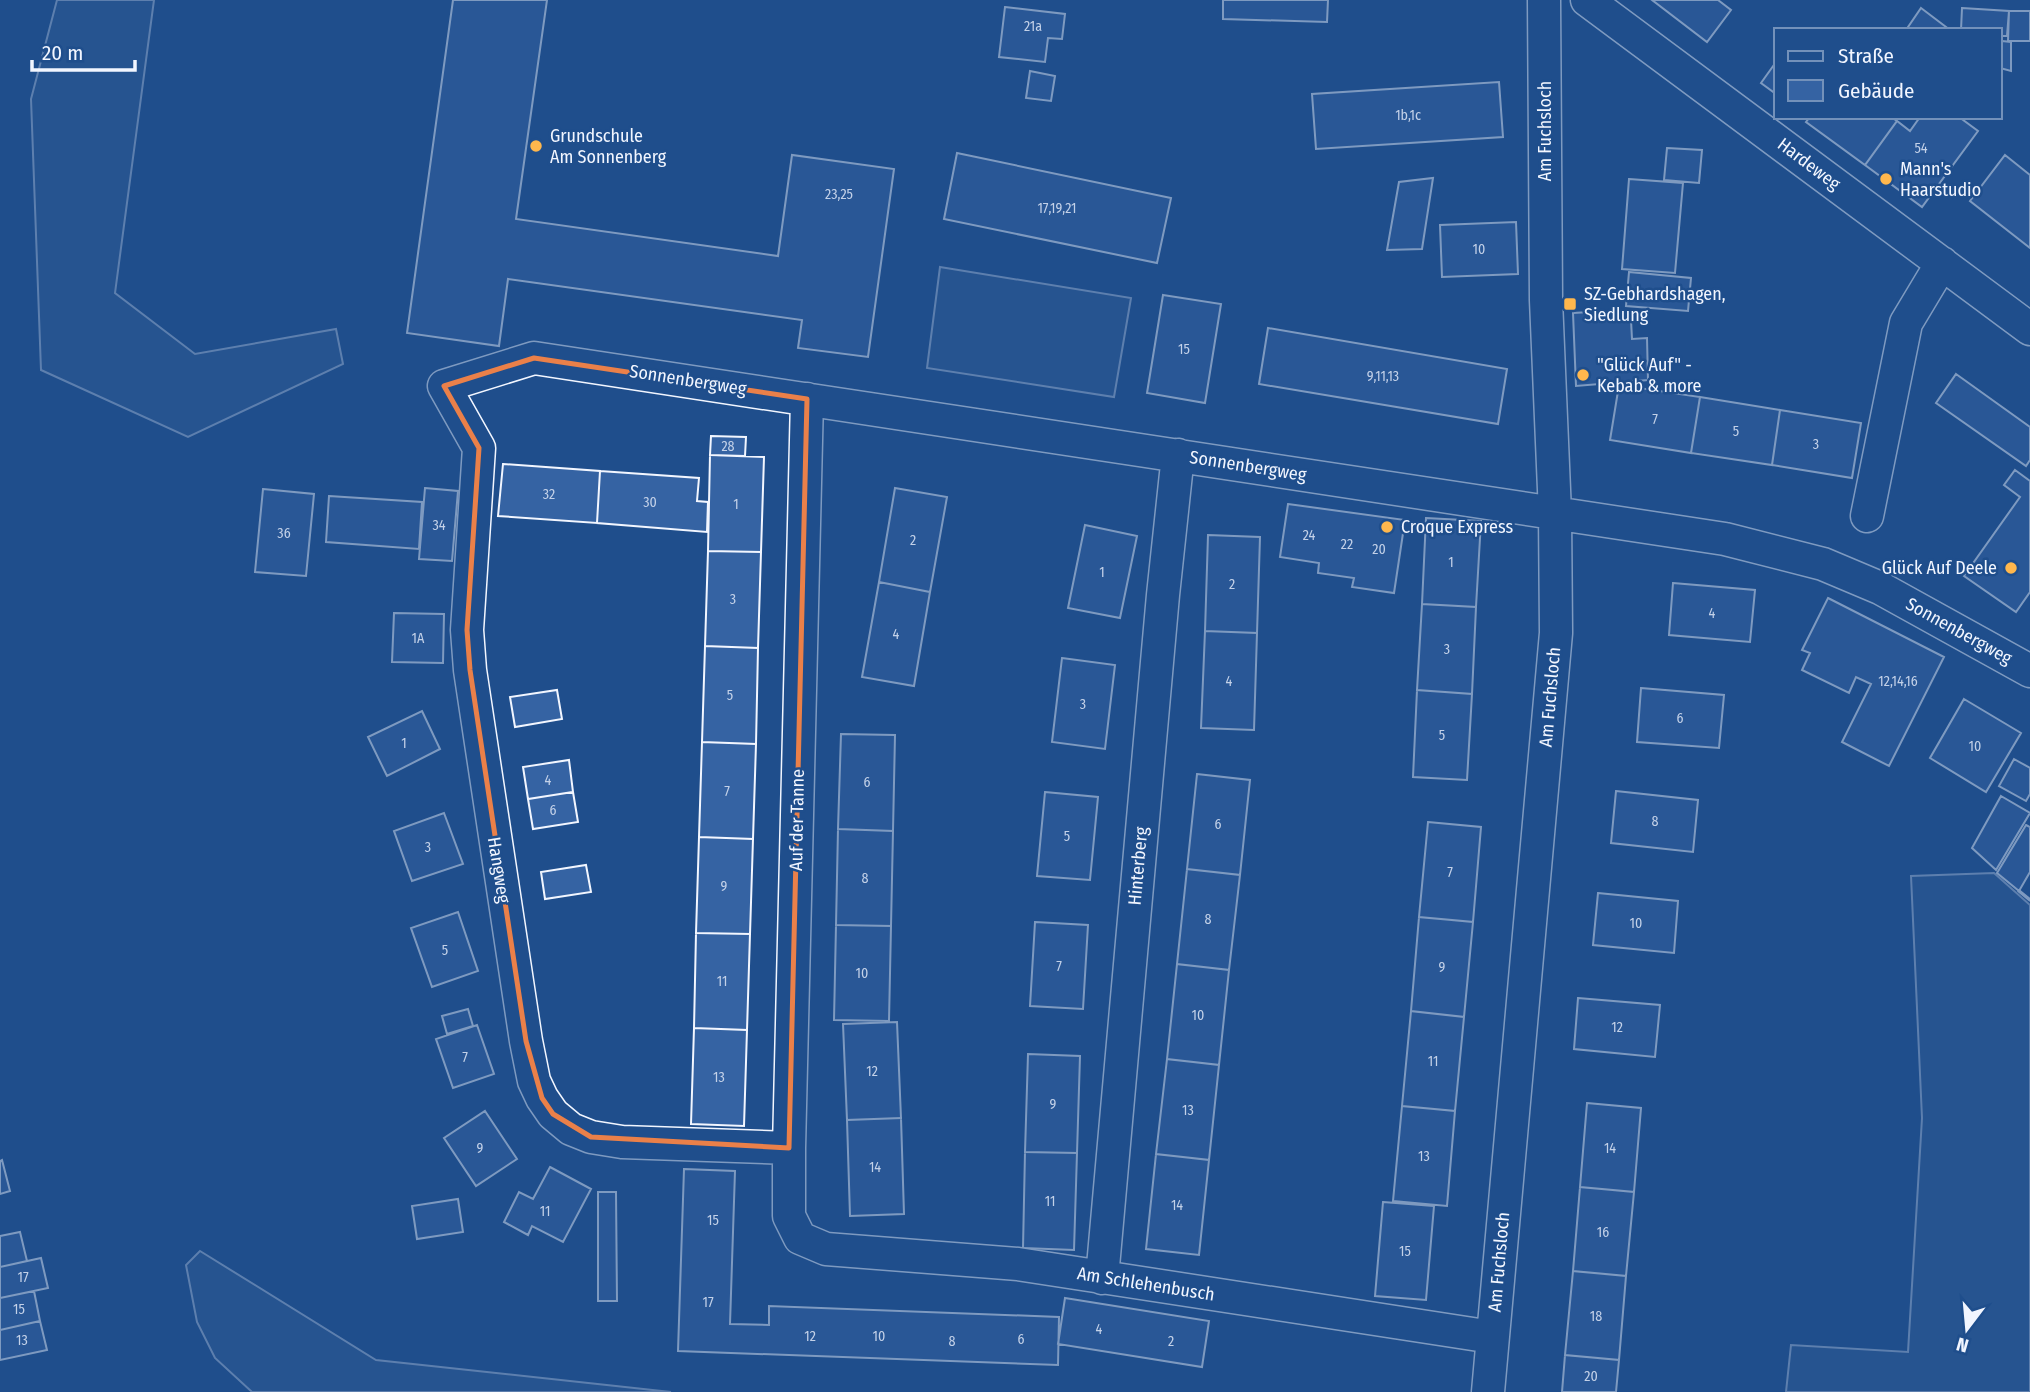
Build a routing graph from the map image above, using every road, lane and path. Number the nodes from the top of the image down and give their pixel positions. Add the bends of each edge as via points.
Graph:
1 (1544, 0) edge
2 (1587, 0) edge
3 (1942, 263) junction
4 (2030, 329) edge
5 (444, 386) joint
6 (807, 399) junction
7 (1178, 456) junction
8 (1555, 513) junction
9 (1867, 516) dead end
10 (2030, 671) edge
11 (789, 1148) junction
12 (800, 1238) joint
13 (1102, 1278) junction
14 (1492, 1337) junction
15 (1488, 1392) edge

1 - 8 street, Am Fuchsloch via 1546,300
2 - 3 street, Hardeweg
3 - 4 street, Hardeweg
3 - 9 street via 1906,323
5 - 6 street, Sonnenbergweg via 534,358
5 - 11 street, Hangweg via 479,448 467,630 470,670 534,1081 553,1114 591,1137
6 - 7 street, Sonnenbergweg
6 - 11 street, Auf der Tanne
7 - 8 street, Sonnenbergweg
7 - 13 street, Hinterberg
8 - 10 street, Sonnenbergweg via 1724,539 1823,564 1932,614
8 - 14 street, Am Fuchsloch via 1556,633
11 - 12 street, Auf der Tanne via 789,1216
12 - 13 street, Am Schlehenbusch via 826,1249 1018,1264
13 - 14 street, Am Schlehenbusch
14 - 15 street, Am Fuchsloch

